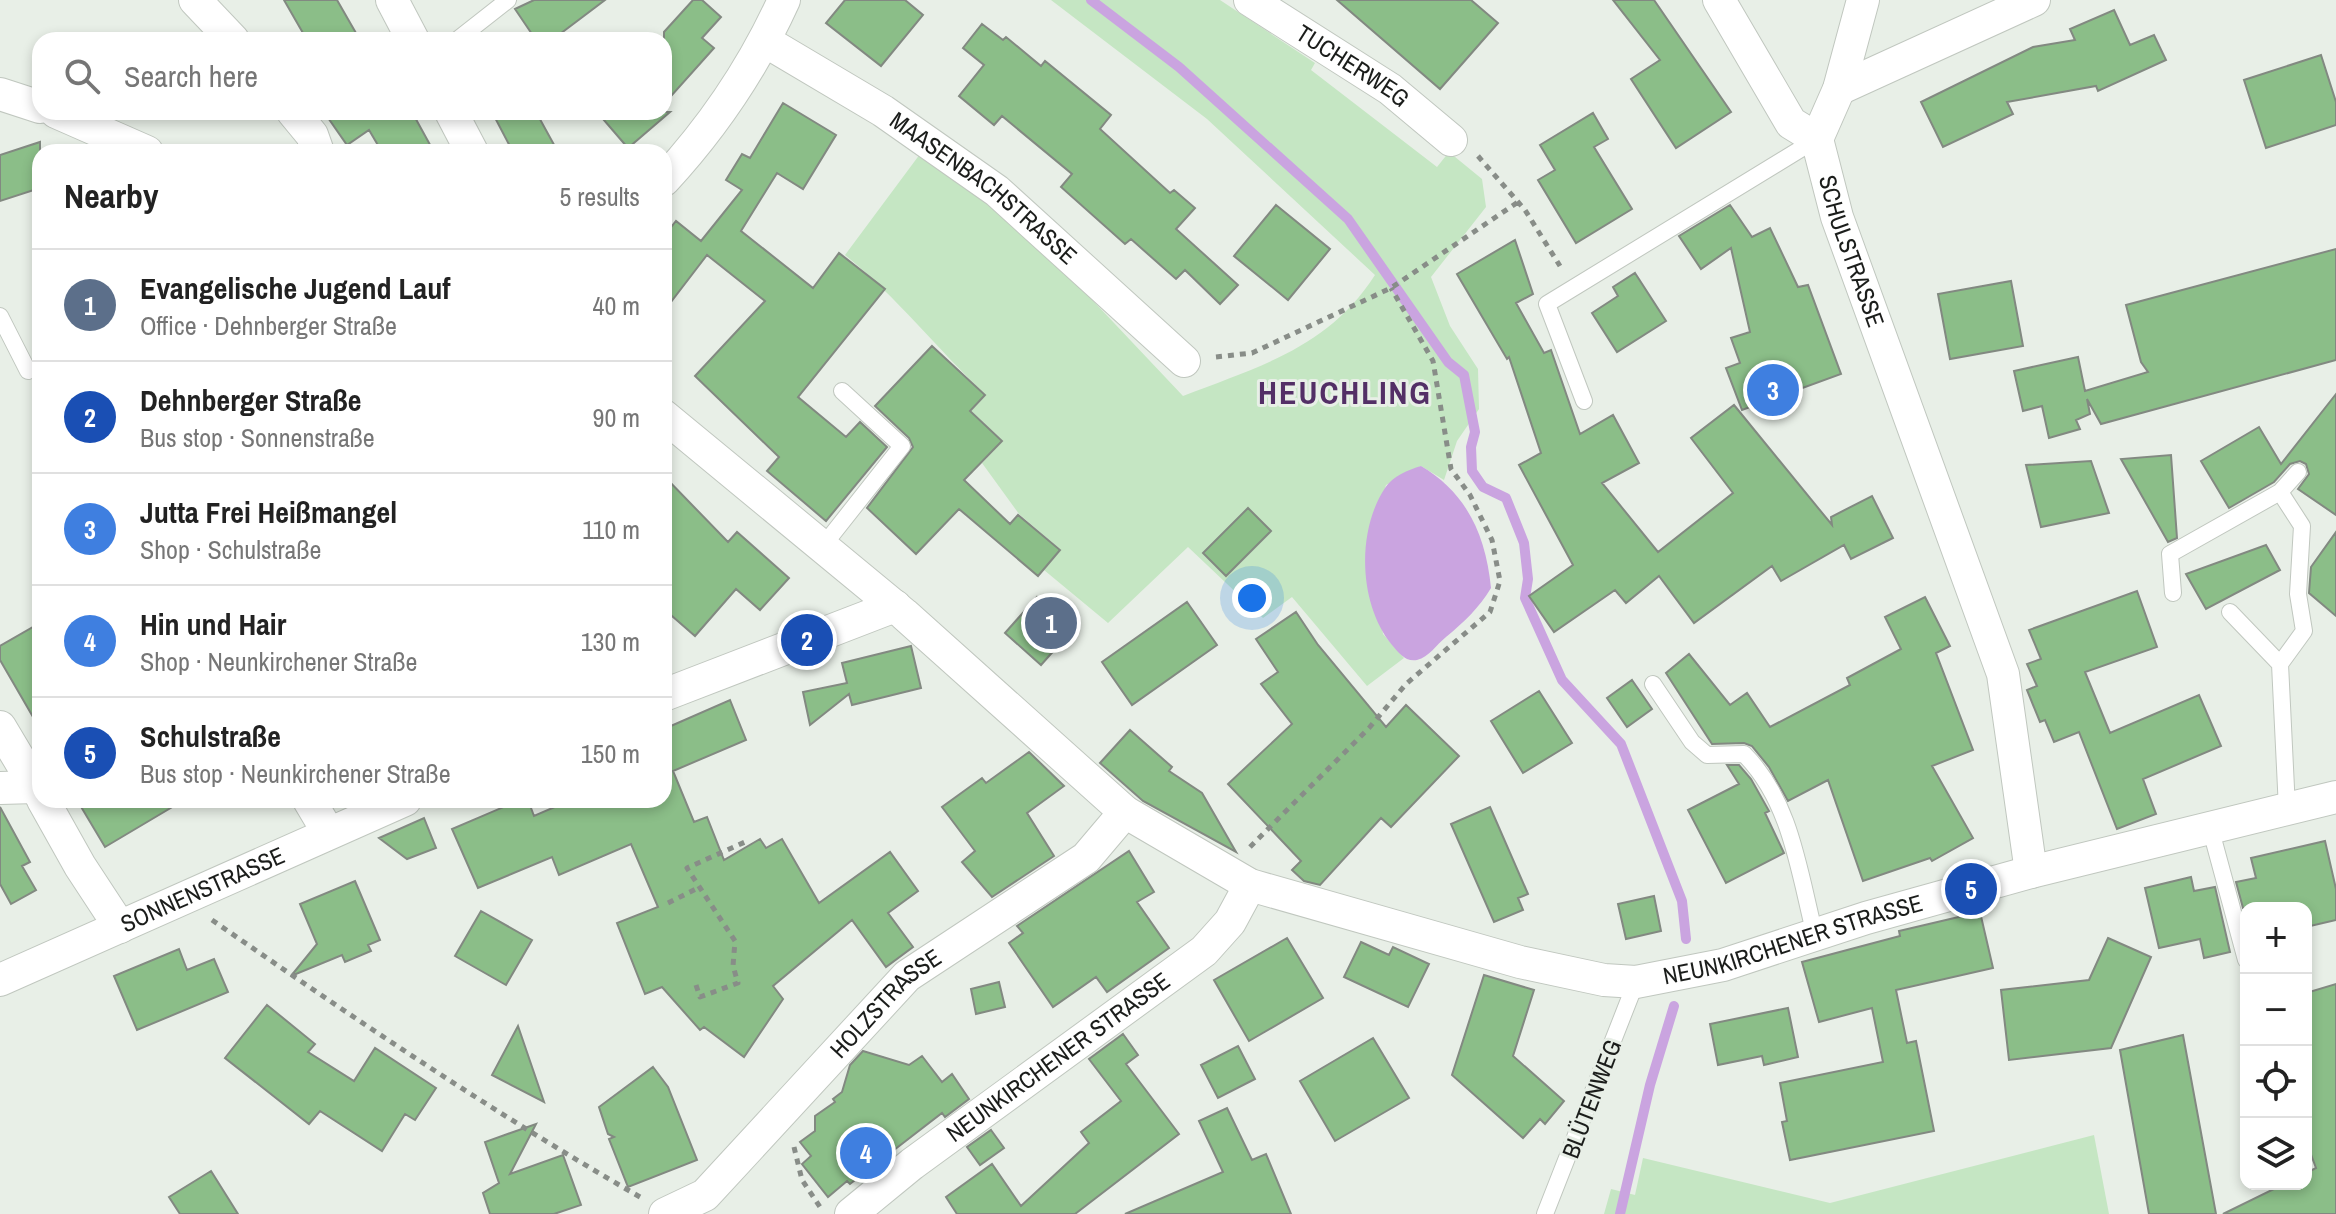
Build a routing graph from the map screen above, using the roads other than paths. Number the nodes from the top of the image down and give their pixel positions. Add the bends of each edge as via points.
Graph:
1 (195, 0) edge
2 (392, 0) edge
3 (508, 0) edge
4 (784, 0) edge
5 (1250, 0) edge
6 (1719, 0) edge
7 (1863, 0) edge
8 (2034, 0) edge
9 (225, 32) edge
10 (409, 32) edge
11 (467, 32) edge
12 (765, 41) junction
13 (1839, 89) junction
14 (0, 94) edge
15 (32, 104) edge
16 (74, 120) edge
17 (300, 120) edge
18 (455, 120) edge
19 (1817, 139) junction
20 (1451, 140) road end
21 (129, 144) edge
22 (315, 144) edge
23 (468, 144) edge
24 (672, 171) edge
25 (0, 316) edge
26 (1184, 361) road end
27 (28, 371) dead end
28 (842, 391) dead end
29 (1584, 401) dead end
30 (672, 423) edge
31 (2298, 472) dead end
32 (2280, 492) junction
33 (823, 546) junction
34 (2173, 593) dead end
35 (895, 606) junction
36 (2230, 612) dead end
37 (2280, 664) junction
38 (1653, 684) dead end
39 (672, 692) edge
40 (0, 727) edge
41 (32, 781) edge
42 (0, 788) edge
43 (32, 793) edge
44 (2336, 797) edge
45 (48, 808) edge
46 (314, 808) edge
47 (386, 808) edge
48 (2287, 809) junction
49 (1125, 812) junction
50 (2210, 827) junction
51 (328, 832) junction
52 (2031, 872) junction
53 (1237, 879) junction
54 (120, 927) junction
55 (1815, 935) junction
56 (2240, 938) edge
57 (0, 980) edge
58 (1636, 982) junction
59 (714, 1204) edge
60 (667, 1214) edge
61 (851, 1214) edge
62 (1545, 1214) edge

1 - 9 street
2 - 10 street
3 - 11 lane
4 - 12 street
5 - 20 street, TUCHERWEG via 1390,89
6 - 19 street via 1791,123
7 - 13 street
8 - 13 street
12 - 24 street via 700,141
12 - 26 street, MAASENBACHSTRASSE via 883,111 997,191
13 - 19 street
14 - 15 street
16 - 21 street
17 - 22 street
18 - 23 street
19 - 29 lane via 1547,304
19 - 52 street, SCHULSTRASSE via 1837,217 2003,674
25 - 27 lane
28 - 33 lane via 902,446
30 - 33 street, NEUNKIRCHENER STRASSE
31 - 32 lane
32 - 34 lane via 2170,554
32 - 37 lane via 2302,526 2298,594 2304,631
33 - 35 street, NEUNKIRCHENER STRASSE
35 - 39 street
35 - 49 street, NEUNKIRCHENER STRASSE
36 - 37 lane
37 - 48 lane
38 - 55 lane via 1692,742 1707,755 1744,754 1757,767 1787,823
40 - 41 street
42 - 43 street
44 - 48 street, NEUNKIRCHENER STRASSE
45 - 54 street
46 - 51 street
47 - 51 street, SONNENSTRASSE
48 - 50 street, NEUNKIRCHENER STRASSE
49 - 53 street, NEUNKIRCHENER STRASSE
49 - 59 street, HOLZSTRASSE via 1086,858 907,976 785,1110
50 - 52 street, NEUNKIRCHENER STRASSE
50 - 56 lane
51 - 54 street, SONNENSTRASSE
52 - 55 street, NEUNKIRCHENER STRASSE
53 - 58 street, NEUNKIRCHENER STRASSE via 1520,962
53 - 61 street, NEUNKIRCHENER STRASSE via 1230,922 1204,951
54 - 57 street, SONNENSTRASSE
55 - 58 street, NEUNKIRCHENER STRASSE via 1723,965
58 - 62 lane, BLÜTENWEG
59 - 60 street, HOLZSTRASSE

